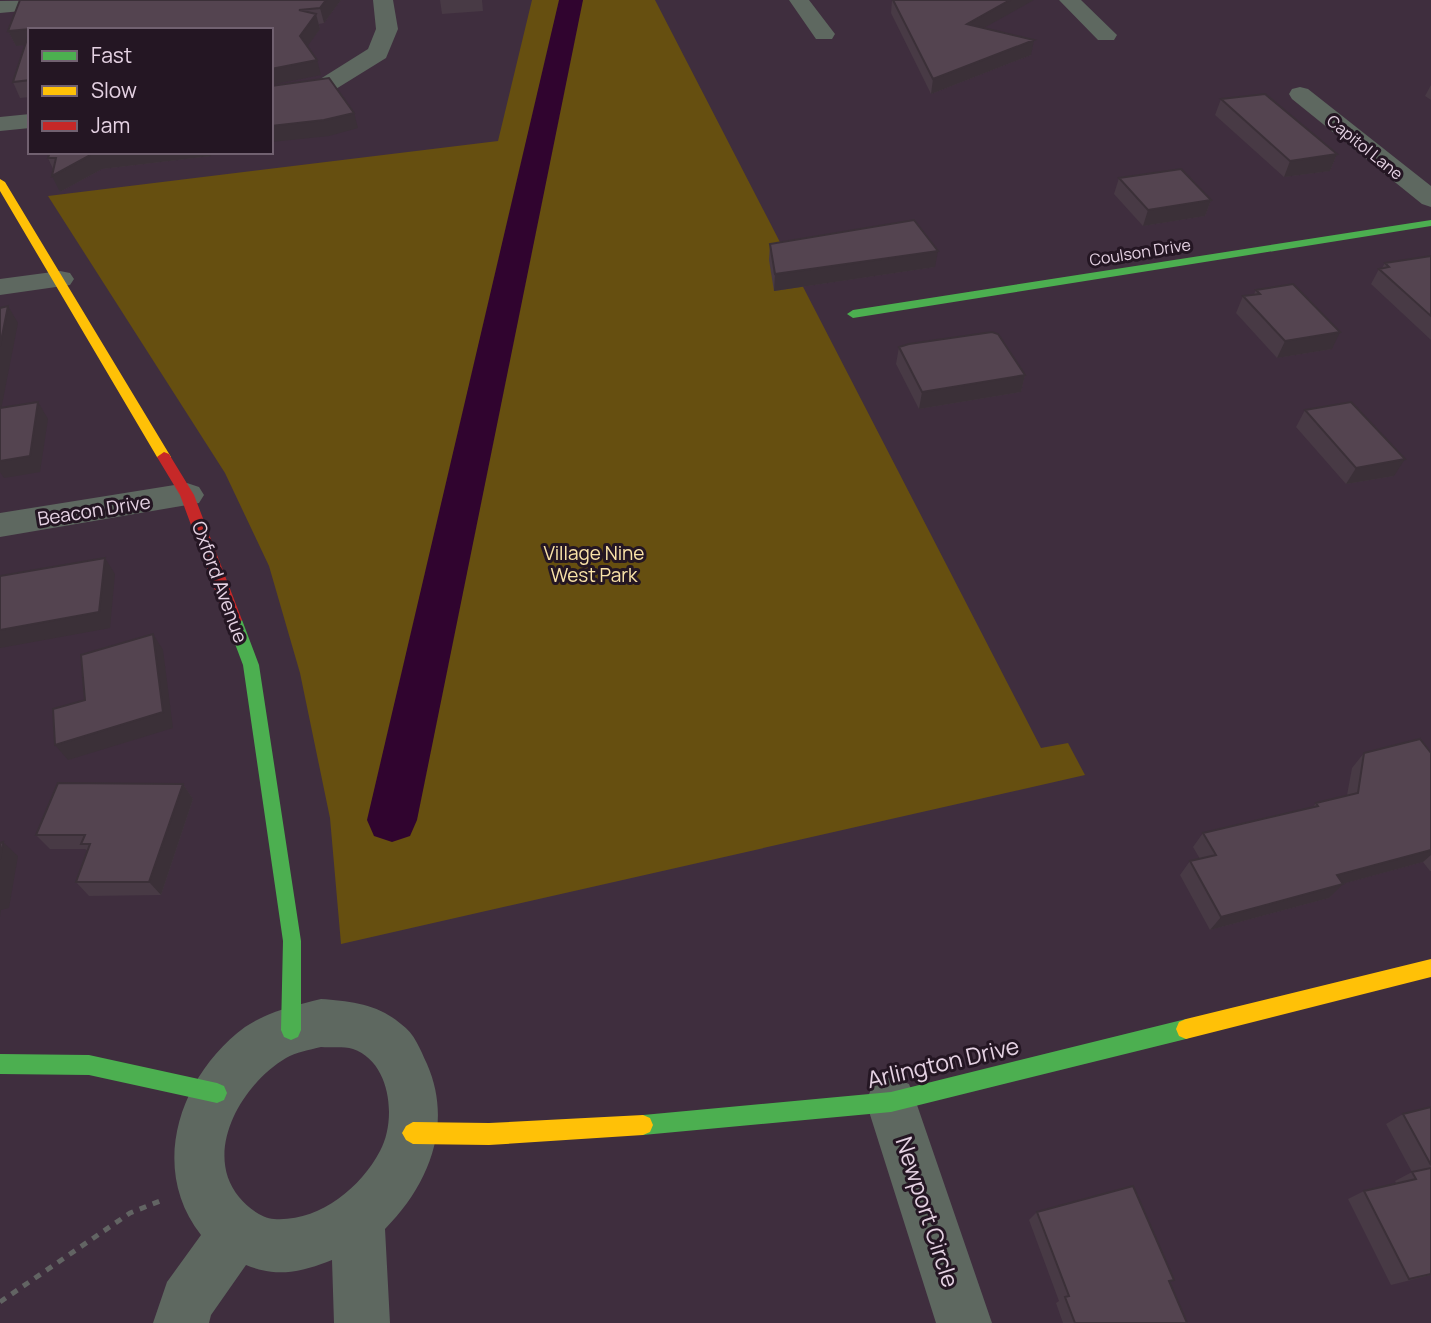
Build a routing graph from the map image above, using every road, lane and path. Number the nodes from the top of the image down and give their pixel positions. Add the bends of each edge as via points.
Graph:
1 (76, 0) edge
2 (383, 0) edge
3 (799, 0) edge
4 (1069, 0) edge
5 (0, 7) edge
6 (824, 34) dead end
7 (1106, 35) dead end
8 (273, 93) edge
9 (1300, 94) dead end
10 (28, 121) edge
11 (0, 124) edge
12 (0, 182) edge
13 (1431, 200) edge
14 (1431, 223) edge
15 (60, 279) junction
16 (0, 288) edge
17 (853, 314) dead end
18 (187, 495) junction
19 (0, 525) edge
20 (1431, 968) edge
21 (291, 1030) junction
22 (0, 1064) edge
23 (217, 1093) junction
24 (891, 1102) junction
25 (413, 1133) junction
26 (201, 1187) junction
27 (358, 1220) junction
28 (235, 1234) junction
29 (0, 1302) edge
30 (181, 1323) edge
31 (362, 1323) edge
32 (964, 1323) edge

1 - 5 street
2 - 8 street via 387,29 378,53 323,87
3 - 6 street
4 - 7 street
9 - 13 street, Capitol Lane
10 - 11 street
12 - 15 street, Oxford Avenue
14 - 17 street, Coulson Drive
15 - 16 street
15 - 18 street, Oxford Avenue
18 - 19 street, Beacon Drive
18 - 21 street, Oxford Avenue via 251,666 292,941
20 - 24 street, Arlington Drive
21 - 23 street via 238,1066
21 - 25 street via 321,1023 349,1024 374,1034 394,1050 408,1073 416,1102
22 - 23 street via 89,1066
23 - 26 street via 203,1124 198,1156
24 - 25 street, Arlington Drive via 620,1128
24 - 32 street, Newport Circle
25 - 27 street via 402,1165 384,1195
26 - 28 street via 213,1213
26 - 29 path via 130,1213
27 - 28 street via 327,1238 294,1247 262,1245
27 - 31 street
28 - 30 street via 187,1302

